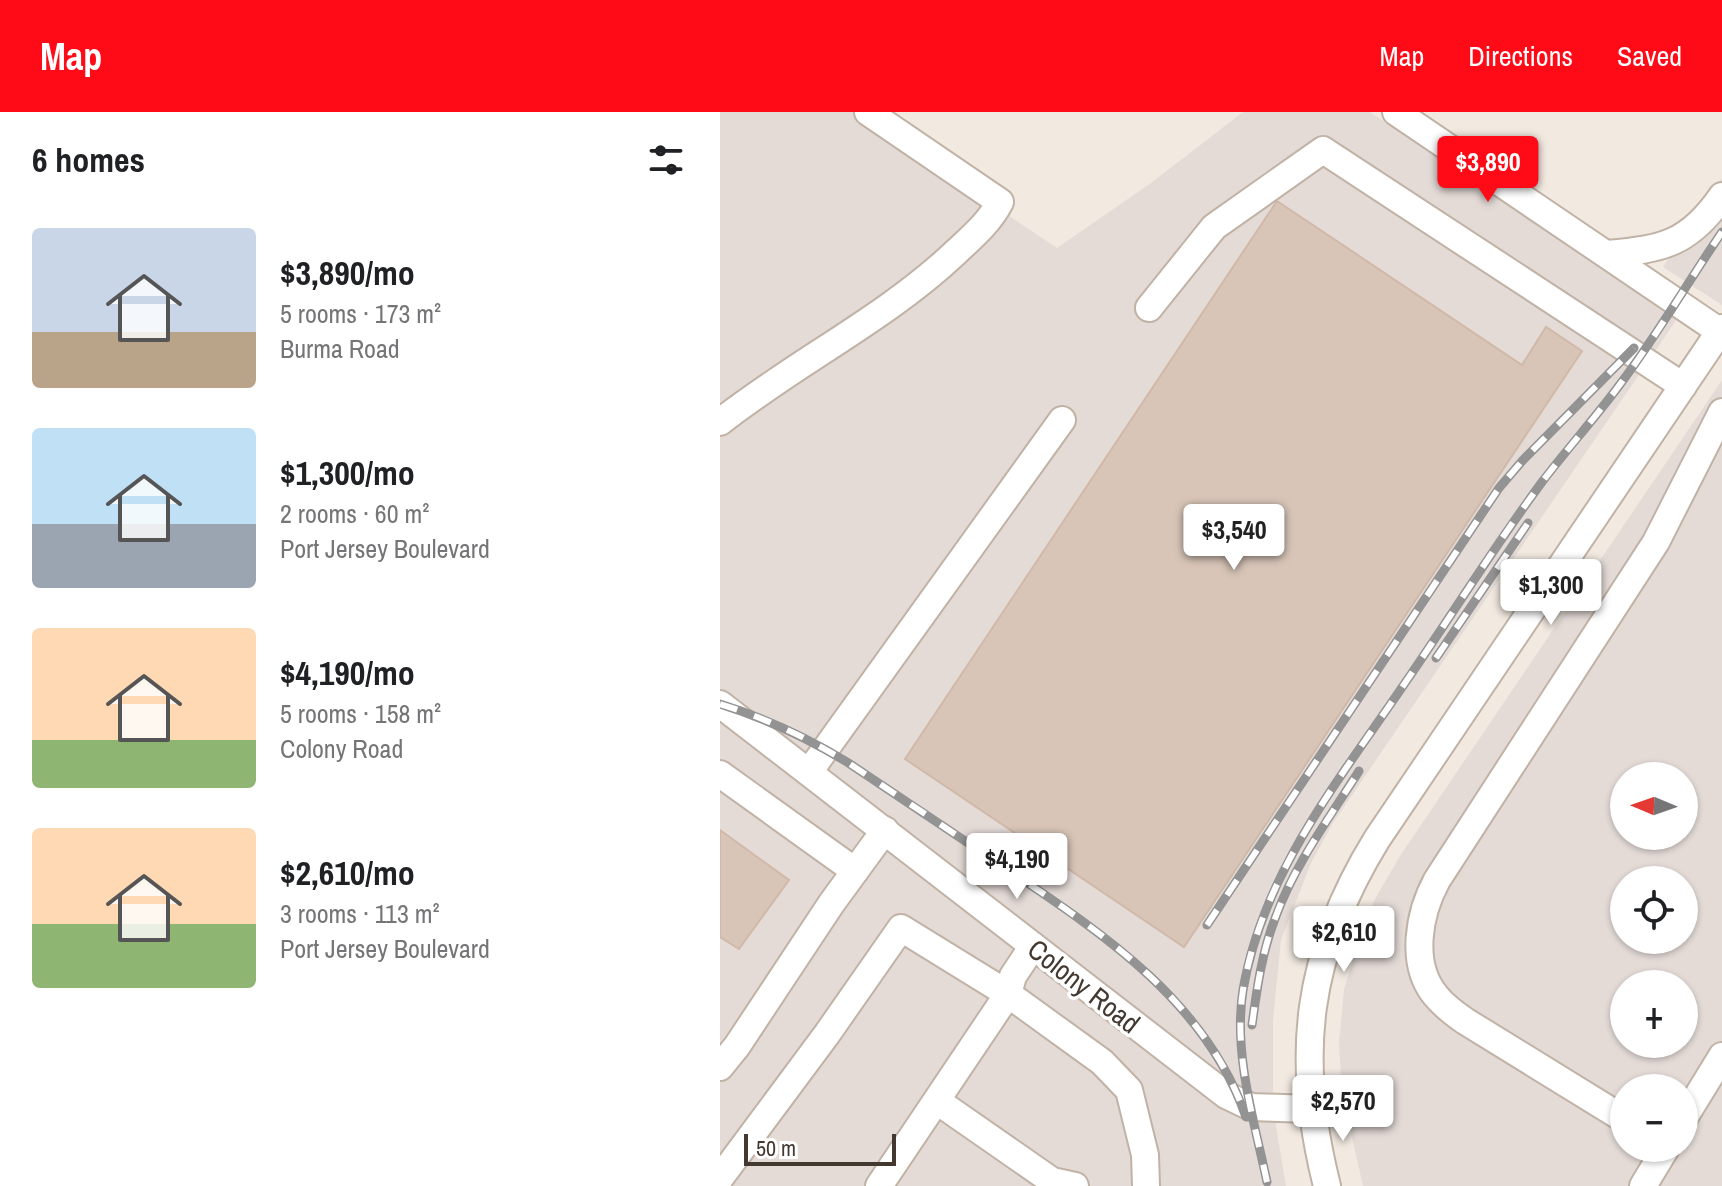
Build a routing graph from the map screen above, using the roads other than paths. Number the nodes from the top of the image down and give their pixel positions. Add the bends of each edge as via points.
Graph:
1 (868, 112) edge
2 (1396, 112) edge
3 (1722, 196) edge
4 (1607, 254) junction
5 (1149, 308) dead end
6 (1721, 331) edge
7 (1683, 386) junction
8 (1722, 412) edge
9 (1062, 420) dead end
10 (720, 422) edge
11 (720, 704) edge
12 (809, 772) junction
13 (720, 774) edge
14 (885, 830) junction
15 (855, 871) junction
16 (1033, 946) junction
17 (1008, 994) junction
18 (1722, 1056) edge
19 (720, 1067) edge
20 (1698, 1095) edge
21 (937, 1101) junction
22 (1312, 1109) junction
23 (1610, 1110) edge
24 (1658, 1162) edge
25 (720, 1178) edge
26 (879, 1186) edge
27 (1075, 1186) edge
28 (1146, 1186) edge
29 (1327, 1186) edge
30 (1643, 1186) edge

1 - 10 street via 1000,202 993,216 929,278
2 - 4 street
3 - 4 street via 1681,239
4 - 6 street
5 - 7 street via 1214,227 1323,150
6 - 7 street
7 - 22 street via 1351,884 1330,931 1316,983 1309,1055
8 - 23 street via 1656,542 1437,880 1421,926 1423,970 1443,1004
9 - 12 street
11 - 12 street, Colony Road
12 - 14 street, Colony Road
13 - 15 street
14 - 15 street
14 - 16 street, Colony Road
15 - 19 street
16 - 17 street
16 - 22 street, Colony Road via 1241,1104
17 - 21 street
17 - 25 street via 901,928
17 - 28 street via 1102,1062 1129,1090 1145,1155
18 - 20 street
21 - 26 street
21 - 27 street via 1052,1181
22 - 29 street
24 - 30 street

